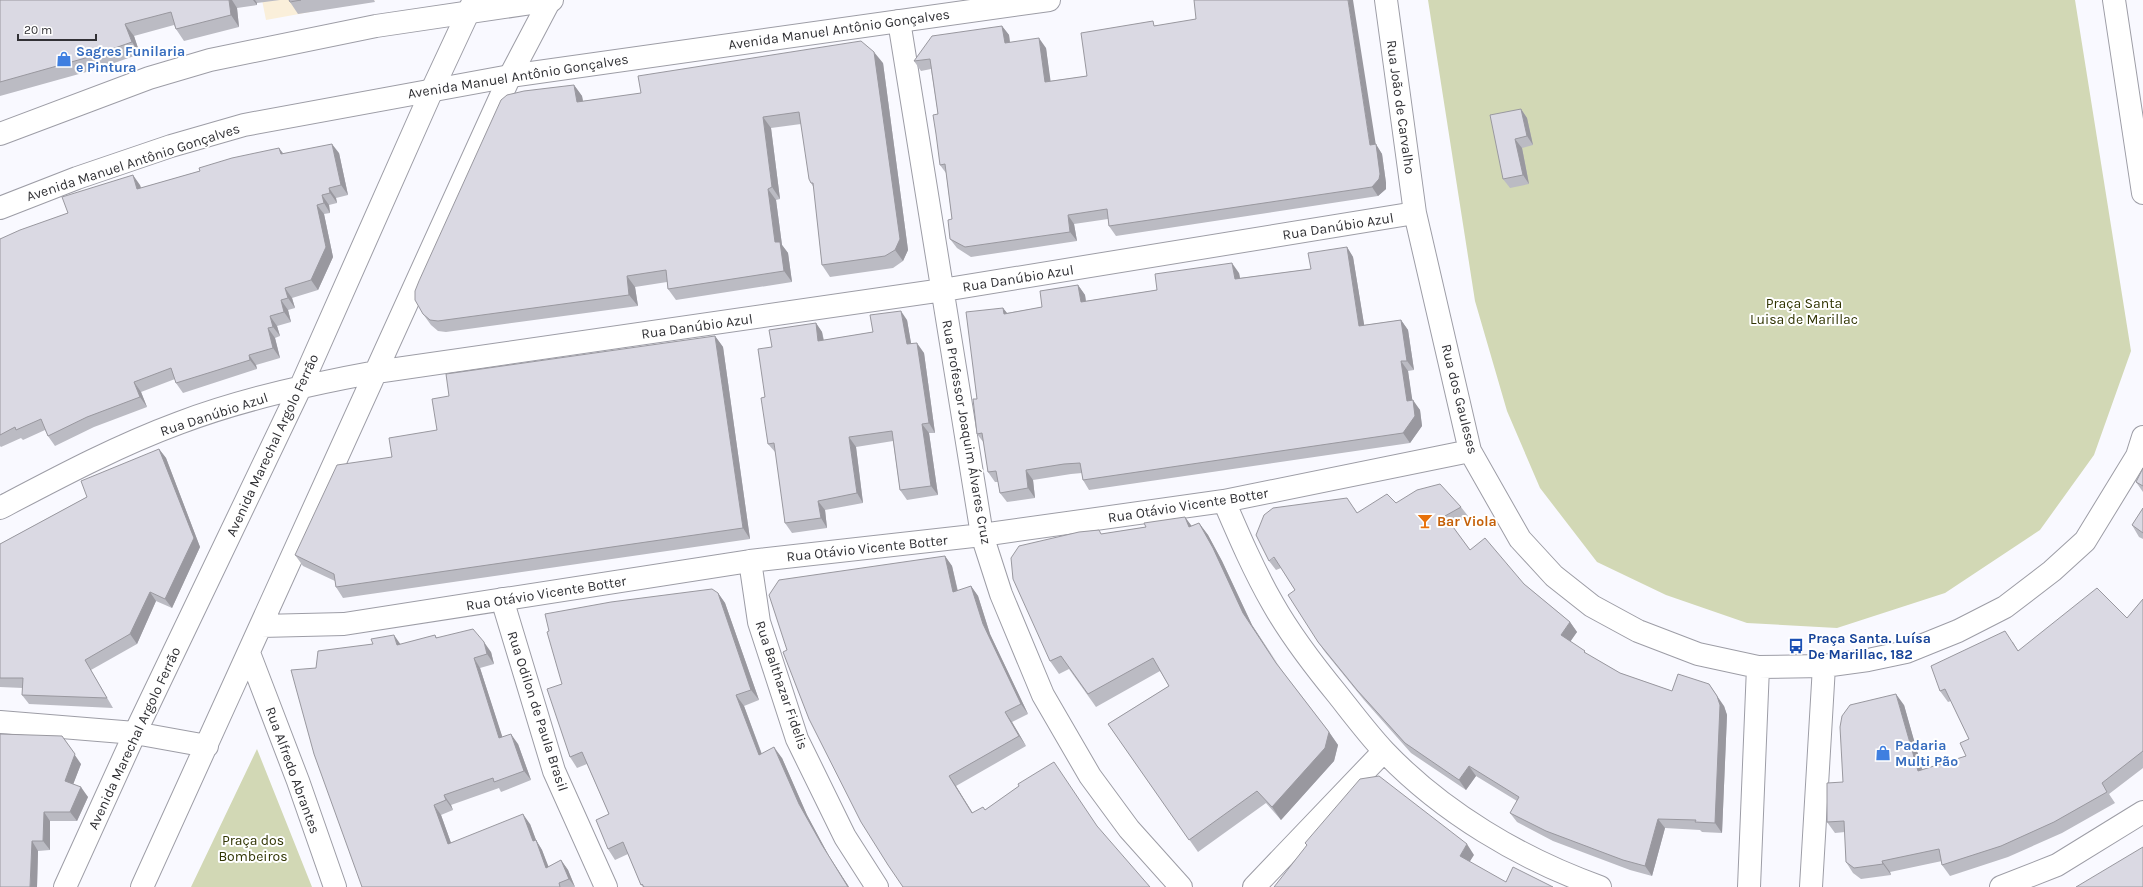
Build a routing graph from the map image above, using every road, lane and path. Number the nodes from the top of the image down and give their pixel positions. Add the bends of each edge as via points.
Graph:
1 (551, 0) edge
2 (1049, 0) edge
3 (1386, 0) edge
4 (2114, 0) edge
5 (471, 7) edge
6 (899, 21) junction
7 (510, 76) junction
8 (433, 88) junction
9 (2138, 114) edge
10 (0, 134) edge
11 (2143, 193) edge
12 (0, 208) edge
13 (1415, 213) junction
14 (943, 290) junction
15 (376, 372) junction
16 (301, 386) junction
17 (2143, 437) edge
18 (1470, 451) junction
19 (1224, 501) junction
20 (0, 508) edge
21 (982, 535) junction
22 (750, 561) junction
23 (502, 599) junction
24 (261, 626) junction
25 (249, 653) junction
26 (1758, 666) junction
27 (1824, 666) junction
28 (0, 722) edge
29 (135, 733) junction
30 (207, 746) junction
31 (1384, 751) junction
32 (2143, 812) edge
33 (65, 887) edge
34 (142, 887) edge
35 (335, 887) edge
36 (606, 887) edge
37 (877, 887) edge
38 (1181, 887) edge
39 (1254, 887) edge
40 (1600, 887) edge
41 (1749, 887) edge
42 (1811, 887) edge
43 (2001, 887) edge

1 - 5 street
1 - 7 street
2 - 6 street, Avenida Manuel Antônio Gonçalves
3 - 13 street, Rua João de Carvalho
4 - 9 street
5 - 8 street, Avenida Marechal Argolo Ferrão
5 - 10 street via 210,60 149,78
6 - 7 street, Avenida Manuel Antônio Gonçalves
6 - 14 street, Rua Professor Joaquim Álvares Cruz
7 - 8 street, Avenida Manuel Antônio Gonçalves
7 - 15 street
8 - 12 street, Avenida Manuel Antônio Gonçalves via 244,125 171,146
8 - 16 street, Avenida Marechal Argolo Ferrão
9 - 11 street
13 - 14 street, Rua Danúbio Azul
13 - 18 street, Rua dos Gauleses
14 - 15 street, Rua Danúbio Azul
14 - 21 street, Rua Professor Joaquim Álvares Cruz
15 - 16 street, Rua Danúbio Azul
15 - 24 street
16 - 20 street, Rua Danúbio Azul via 179,423 97,457
16 - 29 street, Avenida Marechal Argolo Ferrão
17 - 27 street, Rua dos Gauleses via 2137,456 2085,542 2005,607 1958,631 1906,652
18 - 19 street, Rua Otávio Vicente Botter
18 - 26 street, Rua dos Gauleses via 1520,539 1554,576 1592,606 1638,631 1698,654
19 - 21 street, Rua Otávio Vicente Botter
19 - 31 street via 1251,563 1274,606 1326,680
21 - 22 street, Rua Otávio Vicente Botter
21 - 38 street, Rua Professor Joaquim Álvares Cruz via 1001,594 1046,701 1090,776 1129,829
22 - 23 street, Rua Otávio Vicente Botter
22 - 37 street, Rua Balthazar Fidelis via 759,622 797,739 845,837
23 - 24 street, Rua Otávio Vicente Botter via 344,624
23 - 36 street, Rua Odilon de Paula Brasil via 554,771
24 - 25 street
25 - 30 street
25 - 35 street, Rua Alfredo Abrantes
26 - 27 street, Rua dos Gauleses
26 - 41 street
27 - 42 street
28 - 29 street
29 - 30 street
29 - 33 street, Avenida Marechal Argolo Ferrão
30 - 34 street
31 - 39 street
31 - 40 street via 1441,802 1504,842 1569,876
32 - 43 street via 2057,866

